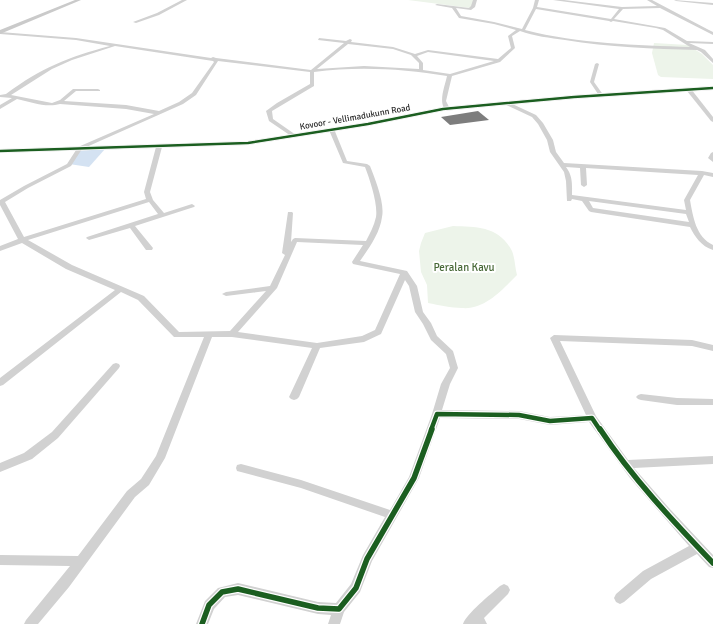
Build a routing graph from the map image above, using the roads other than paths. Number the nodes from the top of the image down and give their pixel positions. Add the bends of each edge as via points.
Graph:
1 (75, 0) edge
2 (79, 0) edge
3 (185, 0) edge
4 (475, 0) edge
5 (537, 0) edge
6 (556, 0) edge
7 (649, 0) edge
8 (676, 0) edge
9 (713, 4) edge
10 (437, 5) dead end
11 (453, 6) junction
12 (660, 6) junction
13 (535, 8) junction
14 (622, 8) junction
15 (611, 21) junction
16 (135, 22) dead end
17 (521, 30) junction
18 (0, 32) edge
19 (713, 34) edge
20 (319, 39) dead end
21 (350, 40) dead end
22 (686, 42) junction
23 (713, 43) edge
24 (345, 44) junction
25 (117, 45) junction
26 (698, 49) junction
27 (414, 56) junction
28 (213, 58) junction
29 (498, 61) junction
30 (713, 62) edge
31 (597, 64) dead end
32 (312, 71) junction
33 (421, 72) junction
34 (450, 75) junction
35 (713, 88) edge
36 (98, 90) dead end
37 (690, 90) junction
38 (8, 95) junction
39 (0, 96) edge
40 (602, 96) junction
41 (17, 97) junction
42 (60, 102) junction
43 (506, 103) junction
44 (0, 107) edge
45 (447, 109) junction
46 (159, 113) junction
47 (713, 120) edge
48 (332, 130) junction
49 (294, 136) junction
50 (159, 146) junction
51 (80, 148) junction
52 (0, 151) edge
53 (713, 154) edge
54 (713, 160) edge
55 (562, 165) junction
56 (583, 166) junction
57 (702, 173) junction
58 (713, 175) edge
59 (584, 185) dead end
60 (584, 199) junction
61 (150, 200) junction
62 (1, 202) edge
63 (192, 206) dead end
64 (689, 212) junction
65 (290, 213) dead end
66 (162, 215) junction
67 (131, 225) junction
68 (694, 225) junction
69 (88, 238) dead end
70 (22, 240) junction
71 (368, 243) junction
72 (149, 248) dead end
73 (713, 248) edge
74 (0, 249) edge
75 (286, 256) junction
76 (404, 273) junction
77 (273, 288) junction
78 (121, 289) junction
79 (226, 294) dead end
80 (232, 334) junction
81 (209, 335) junction
82 (317, 346) junction
83 (713, 348) edge
84 (116, 366) dead end
85 (0, 383) edge
86 (294, 397) dead end
87 (641, 397) dead end
88 (713, 402) edge
89 (437, 414) junction
90 (592, 418) junction
91 (713, 460) edge
92 (625, 464) junction
93 (0, 468) edge
94 (241, 468) dead end
95 (392, 515) junction
96 (698, 547) junction
97 (0, 560) edge
98 (81, 561) junction
99 (713, 563) edge
100 (504, 590) dead end
101 (620, 598) dead end
102 (339, 609) junction
103 (475, 622) edge
104 (30, 624) edge
105 (202, 624) edge
106 (334, 624) edge

1 - 18 main road
2 - 18 main road
3 - 16 street
4 - 11 street via 470,9
5 - 13 street
6 - 14 street
7 - 12 street
8 - 9 street
10 - 11 street
11 - 17 street via 460,17
12 - 14 street
12 - 19 street
13 - 15 street
13 - 17 street
14 - 15 street
15 - 22 street via 664,29
17 - 26 street via 593,43
17 - 29 street via 510,36 514,48
18 - 25 street
20 - 24 street
21 - 24 street
22 - 23 street
22 - 26 street
24 - 27 street via 393,48
24 - 32 street
25 - 28 street
25 - 38 street via 74,58 47,70
26 - 30 street
27 - 29 street via 428,50
27 - 33 street via 421,64
28 - 32 street
28 - 46 street via 216,62 194,94
29 - 34 street
31 - 40 street via 592,82
32 - 33 street via 361,68
32 - 49 street via 312,86 269,111 271,120
33 - 34 street
34 - 45 street via 444,101
35 - 37 street, Kovoor - Vellimadukunn Road
36 - 42 street via 74,90
37 - 40 street, Kovoor - Vellimadukunn Road
37 - 47 street
38 - 39 street
38 - 41 street
40 - 43 street, Kovoor - Vellimadukunn Road
41 - 42 street via 50,104
41 - 44 street
42 - 46 street via 126,107
43 - 45 street, Kovoor - Vellimadukunn Road
43 - 55 street via 534,116
45 - 48 street, Kovoor - Vellimadukunn Road
46 - 51 street
48 - 49 street, Kovoor - Vellimadukunn Road
48 - 71 street via 346,162 367,166 371,173 380,216
49 - 50 street, Kovoor - Vellimadukunn Road via 234,144
50 - 51 street, Kovoor - Vellimadukunn Road
50 - 61 street via 147,192
51 - 52 street, Kovoor - Vellimadukunn Road
51 - 62 street via 69,165
53 - 54 street
55 - 56 street
55 - 60 street via 567,172 569,199
56 - 57 street
56 - 59 street
57 - 58 street
57 - 64 street via 687,200
60 - 64 street
60 - 68 street via 591,210
61 - 66 street
61 - 70 street
62 - 70 street
63 - 66 street
64 - 68 street
65 - 75 street
66 - 67 street
67 - 69 street
67 - 72 street
68 - 73 street via 705,245
70 - 74 street
70 - 78 street via 69,267
71 - 75 street via 295,240
71 - 76 street via 356,262
75 - 77 street
76 - 82 street via 378,332 364,339
76 - 89 street via 413,286 419,312 434,338 450,353 453,361 454,368 445,386
77 - 79 street
77 - 80 street
78 - 81 street via 141,298 177,335
78 - 85 street
80 - 81 street
80 - 82 street
81 - 98 street via 160,458 145,482 131,494
82 - 86 street
83 - 90 street via 692,343 554,338
84 - 93 street via 55,435 28,456
87 - 88 street via 683,402
89 - 90 street via 519,415 550,421
89 - 95 street via 414,478
90 - 92 street
91 - 92 street
92 - 96 street
94 - 95 street via 301,484
95 - 102 street via 367,558 356,588
96 - 99 street
96 - 101 street via 647,576
97 - 98 street
98 - 104 street
100 - 103 street
102 - 105 street via 318,608 238,589 222,592 209,605
102 - 106 street

